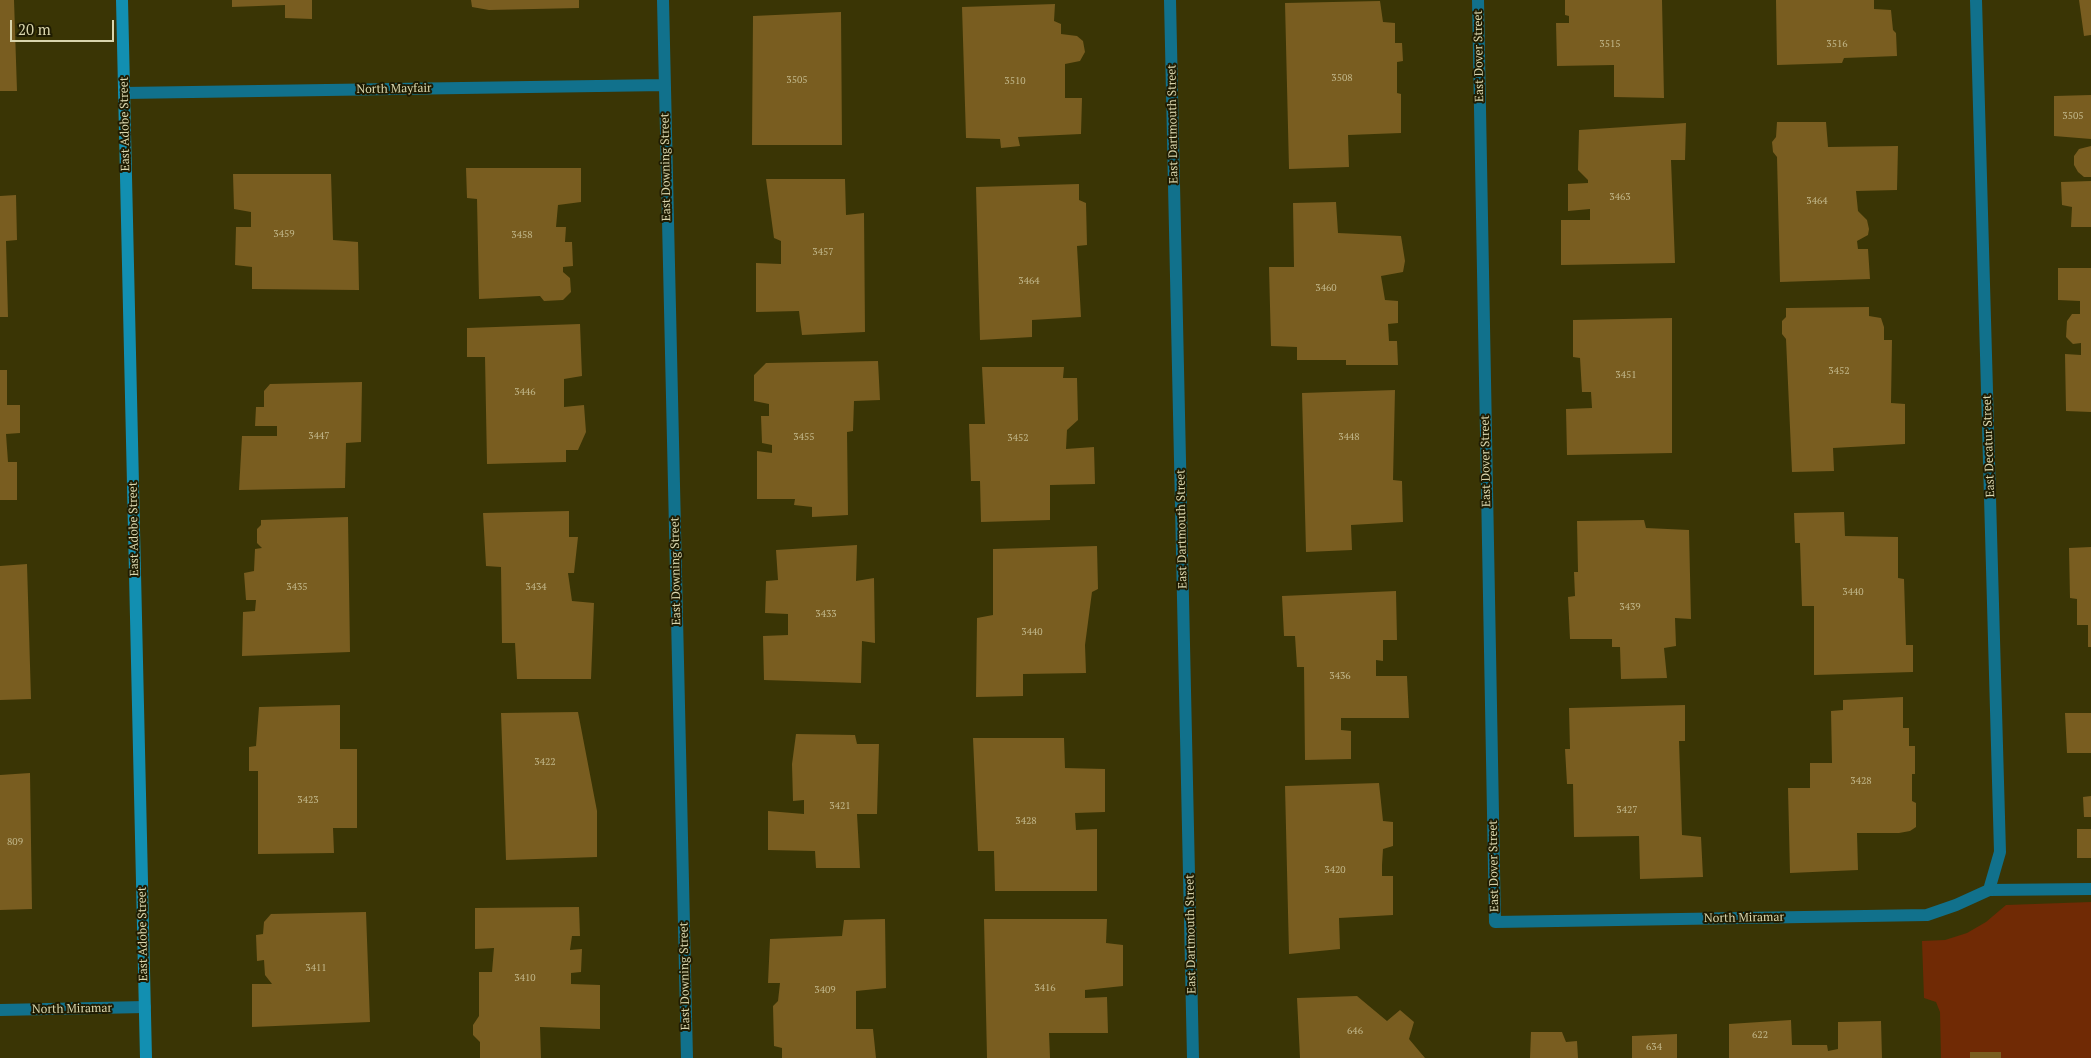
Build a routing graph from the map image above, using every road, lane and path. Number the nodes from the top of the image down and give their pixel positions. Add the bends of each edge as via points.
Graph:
1 (122, 0) edge
2 (662, 0) edge
3 (1170, 0) edge
4 (1478, 0) edge
5 (1976, 0) edge
6 (664, 85) junction
7 (124, 93) junction
8 (2091, 889) edge
9 (1988, 890) junction
10 (1495, 922) joint
11 (145, 1008) junction
12 (0, 1010) edge
13 (146, 1058) edge
14 (687, 1058) edge
15 (1193, 1058) edge

1 - 7 street, East Adobe Street
2 - 6 street, East Downing Street
3 - 15 street, East Dartmouth Street
4 - 10 street, East Dover Street
5 - 9 street, East Decatur Street via 2000,852
6 - 7 street, North Mayfair
6 - 14 street, East Downing Street
7 - 11 street, East Adobe Street
8 - 9 street
9 - 10 street, North Miramar via 1927,915
11 - 12 street, North Miramar
11 - 13 street, East Adobe Street

